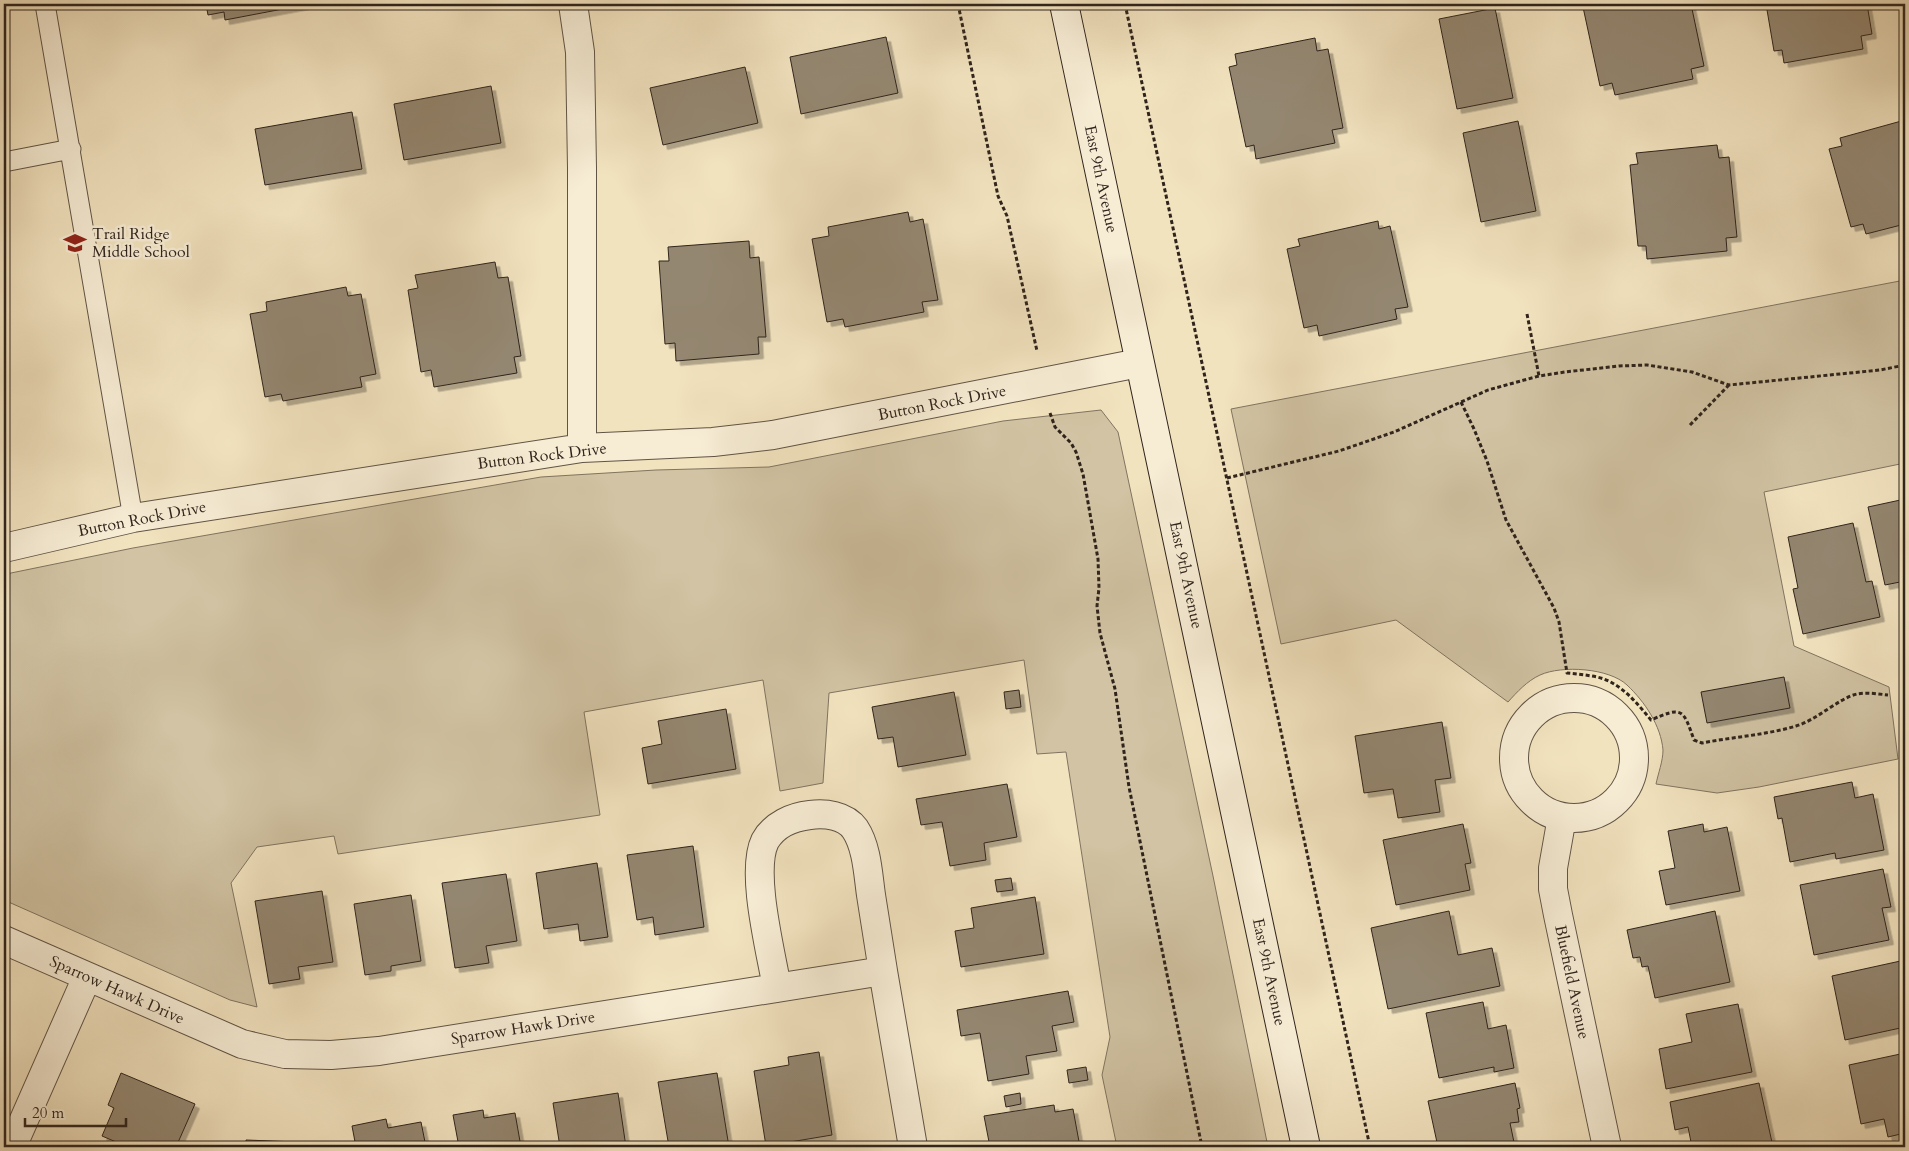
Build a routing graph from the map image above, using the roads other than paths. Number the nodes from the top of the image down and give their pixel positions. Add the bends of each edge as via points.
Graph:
1 (45, 4) edge
2 (573, 4) edge
3 (1064, 4) edge
4 (71, 150) junction
5 (4, 162) edge
6 (1139, 363) junction
7 (582, 448) junction
8 (133, 518) junction
9 (4, 548) edge
10 (1562, 816) junction
11 (4, 940) edge
12 (883, 971) junction
13 (87, 977) junction
14 (777, 988) junction
15 (12, 1147) edge
16 (913, 1147) edge
17 (1306, 1147) edge
18 (1607, 1147) edge

1 - 4 lane
2 - 7 street via 580,52
3 - 6 street, East 9th Avenue
4 - 5 lane
4 - 8 lane
6 - 7 street, Button Rock Drive via 773,435 713,442
6 - 17 street, East 9th Avenue
7 - 8 street, Button Rock Drive
8 - 9 street, Button Rock Drive
10 - 10 street via 1593,815 1611,806 1624,792 1632,774 1634,755 1630,736 1619,718 1604,706 1585,699 1565,699 1546,705 1530,717 1519,734 1515,754 1516,773 1524,791 1538,806
10 - 18 street, Bluefield Avenue via 1553,888
11 - 13 street, Sparrow Hawk Drive
12 - 14 street, Sparrow Hawk Drive
12 - 14 street via 866,858 855,830 838,817 812,814 780,825 769,835 763,848 760,888
12 - 16 street
13 - 14 street, Sparrow Hawk Drive via 242,1044 285,1054 331,1055 379,1051
13 - 15 street

